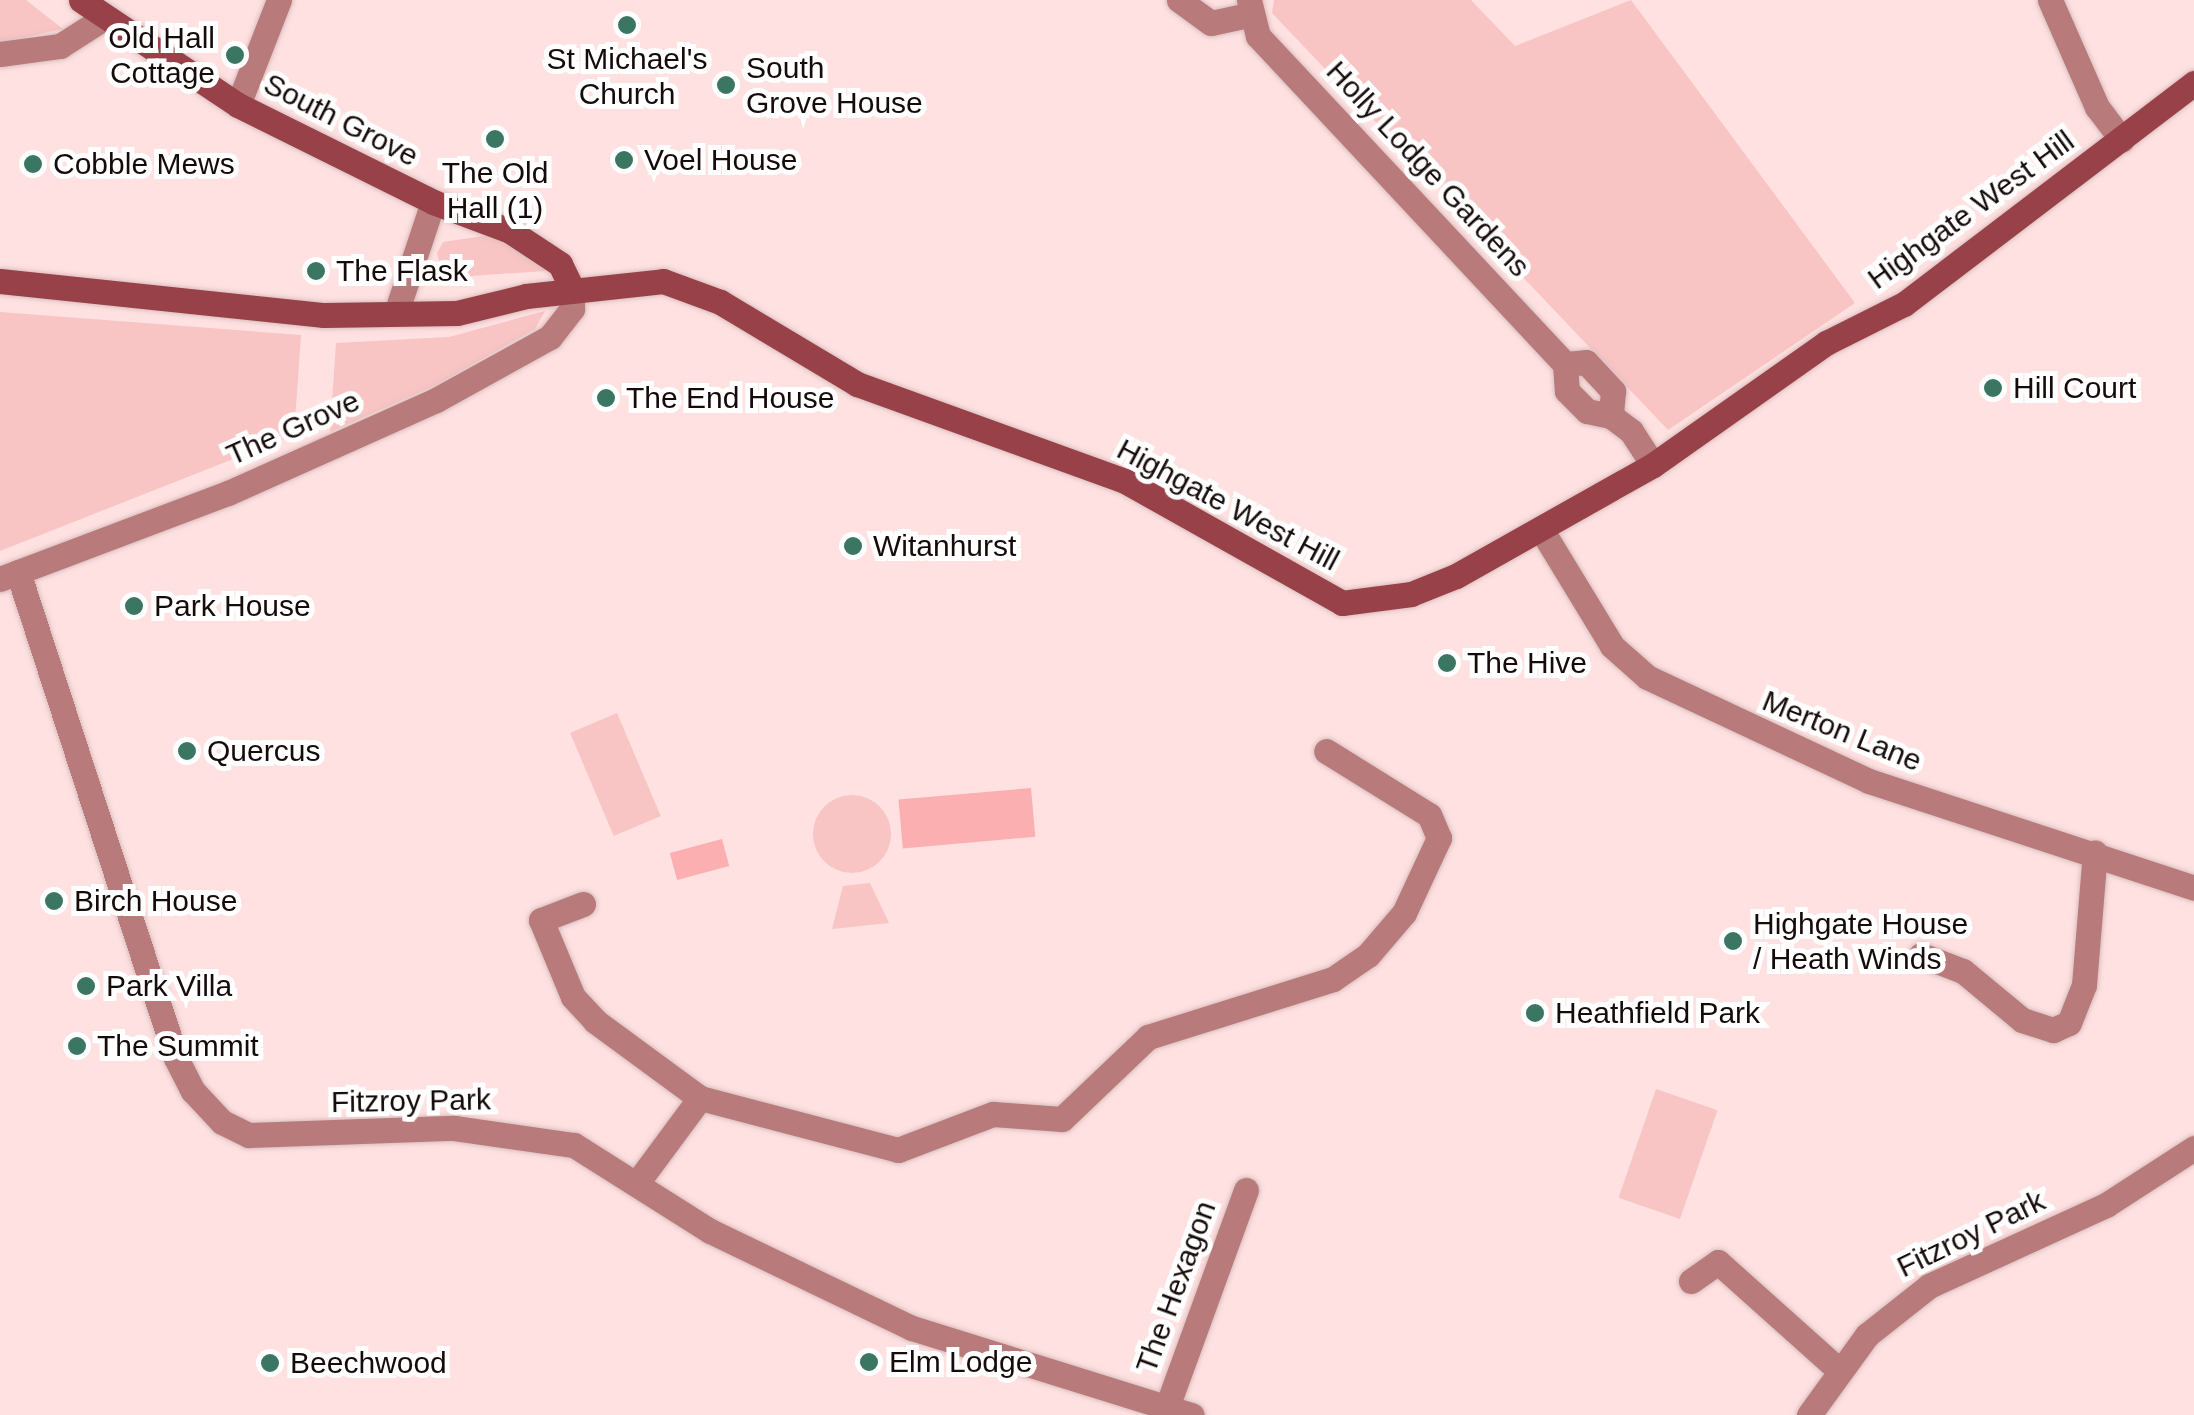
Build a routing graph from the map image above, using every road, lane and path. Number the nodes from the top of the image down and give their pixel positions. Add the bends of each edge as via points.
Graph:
1 (81, 0) edge
2 (279, 0) edge
3 (1180, 0) edge
4 (2050, 0) edge
5 (1249, 7) edge
6 (104, 18) junction
7 (0, 54) edge
8 (2194, 83) edge
9 (238, 105) junction
10 (2122, 140) junction
11 (432, 202) junction
12 (0, 281) edge
13 (572, 289) junction
14 (396, 313) junction
15 (1653, 465) junction
16 (1541, 529) junction
17 (9, 576) edge
18 (1326, 752) dead end
19 (2095, 852) junction
20 (2194, 888) edge
21 (583, 904) dead end
22 (1920, 955) dead end
23 (700, 1098) junction
24 (2194, 1148) edge
25 (637, 1183) junction
26 (1246, 1190) dead end
27 (1690, 1281) dead end
28 (1839, 1370) junction
29 (1167, 1406) junction
30 (1192, 1415) edge
31 (1809, 1415) edge

1 - 6 street, South Grove
2 - 9 street
3 - 5 street, Holly Lodge Gardens via 1211,23
4 - 10 street via 2097,107
5 - 15 street, Holly Lodge Gardens via 1258,36 1565,364 1567,391 1587,411 1612,416 1631,432
6 - 7 street via 60,46
6 - 9 street, South Grove
8 - 10 street, Highgate West Hill
9 - 11 street, South Grove
10 - 15 street, Highgate West Hill via 1904,304 1813,352
11 - 13 street, South Grove via 510,230 560,264
11 - 14 street
12 - 14 street, Highgate West Hill via 324,315
13 - 14 street, Highgate West Hill via 457,313
13 - 16 street, Highgate West Hill via 663,281 690,288 857,384 1124,481 1342,604 1440,584
13 - 17 street, The Grove via 572,309 550,337 436,400
15 - 16 street, Highgate West Hill
16 - 19 street, Merton Lane via 1612,646 1647,677 1869,782
17 - 25 street, Fitzroy Park via 176,1058 202,1104 249,1136 454,1128 520,1133 574,1146
18 - 23 street via 1429,815 1439,838 1404,913 1368,955 1333,979 1148,1037 1062,1119 993,1114 898,1150
19 - 20 street, Merton Lane
19 - 22 street via 2084,985 2070,1023 2053,1030 2022,1020 1994,1004 1963,972
21 - 23 street via 541,920 573,996 595,1021
23 - 25 street
24 - 28 street, Fitzroy Park via 2106,1205 1929,1286 1888,1315
25 - 29 street, Fitzroy Park via 710,1232 912,1328
26 - 29 street, The Hexagon
27 - 28 street via 1718,1262
28 - 31 street, Fitzroy Park
29 - 30 street, Fitzroy Park

